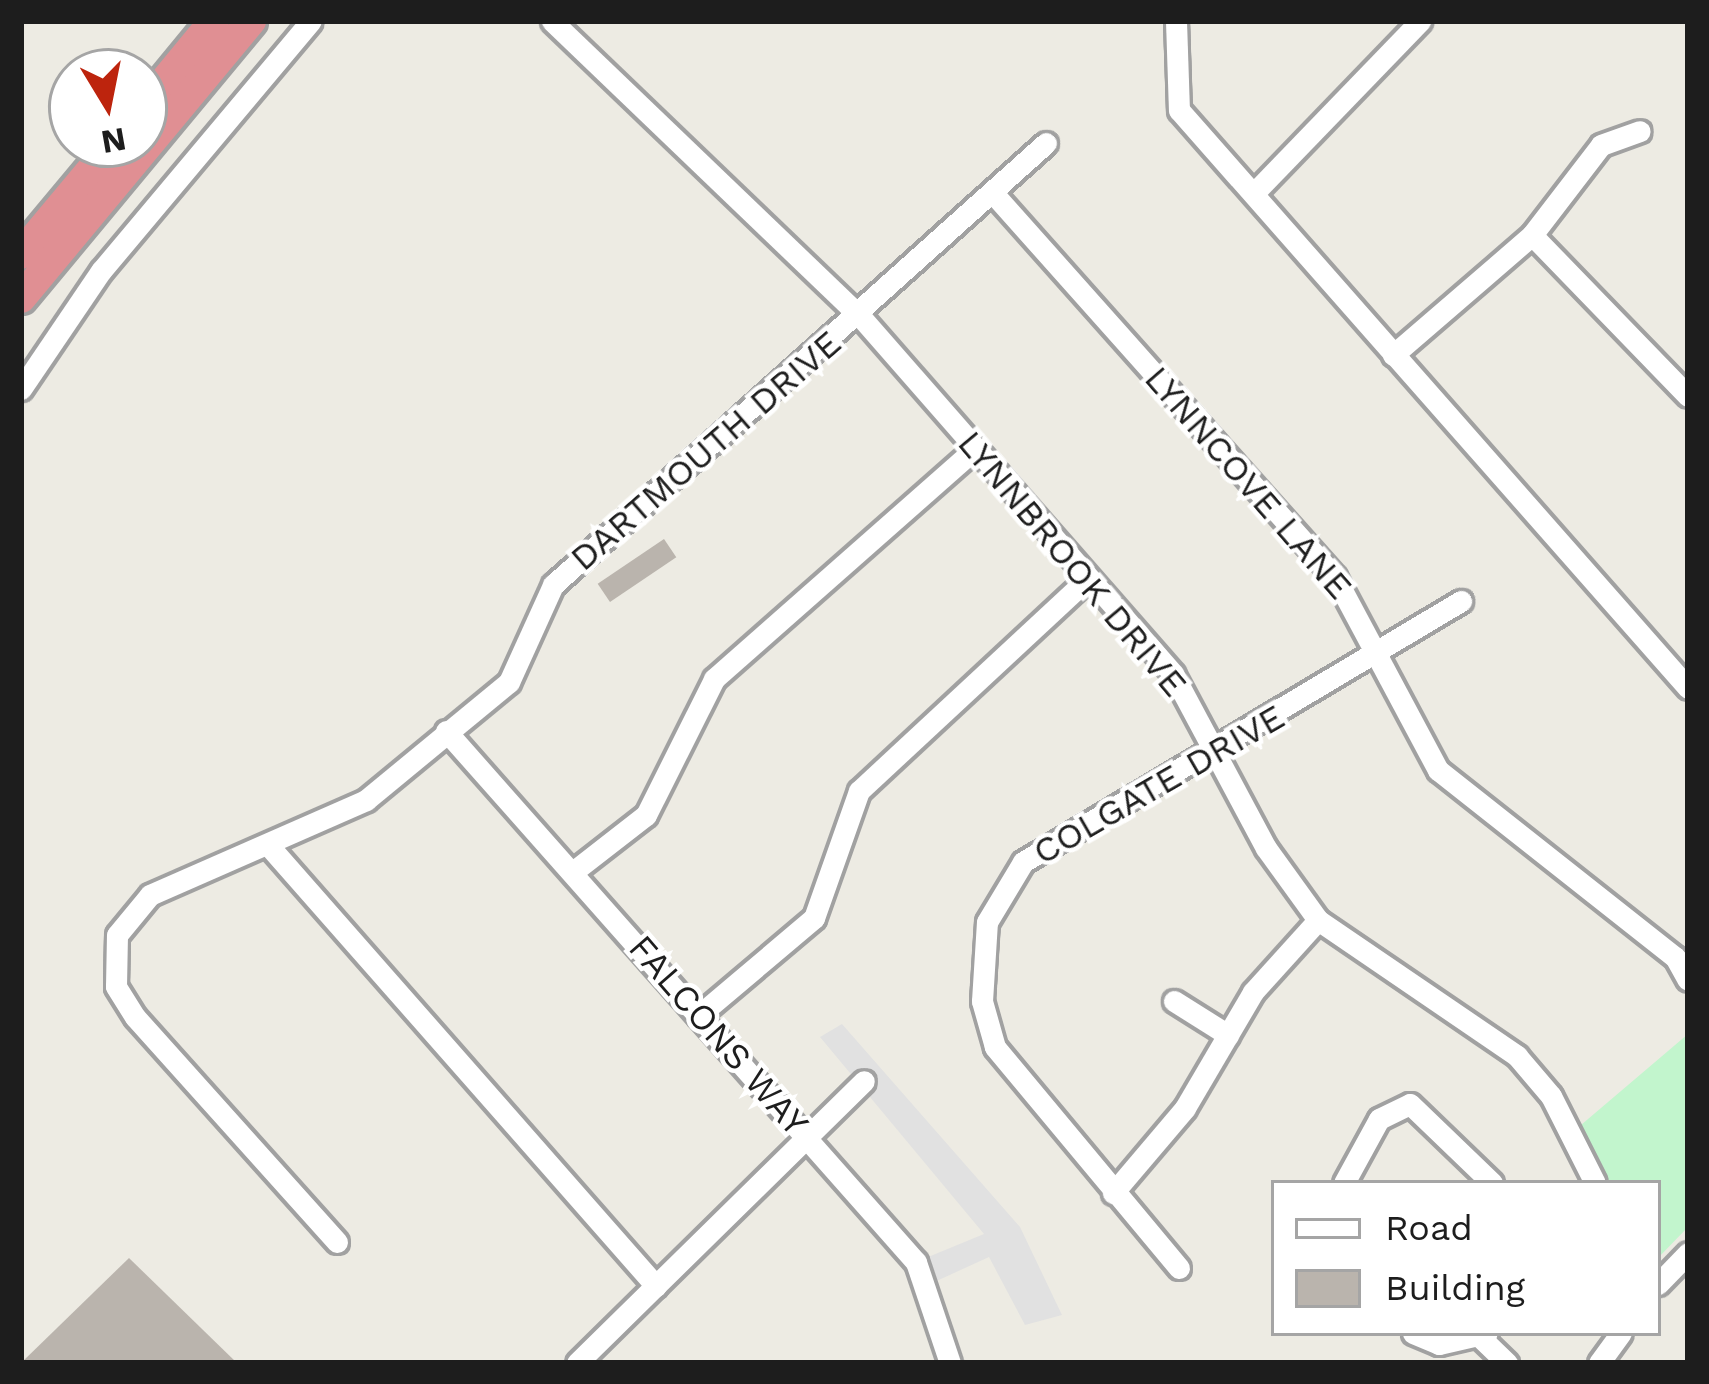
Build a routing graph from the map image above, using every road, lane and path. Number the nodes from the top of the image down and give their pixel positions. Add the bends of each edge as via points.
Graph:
1 (214, 21) edge
2 (251, 21) edge
3 (311, 21) edge
4 (553, 21) edge
5 (1175, 21) edge
6 (1420, 21) edge
7 (168, 77) edge
8 (1640, 131) dead end
9 (1046, 143) dead end
10 (93, 168) edge
11 (992, 192) junction
12 (1255, 192) junction
13 (1532, 236) junction
14 (21, 254) edge
15 (21, 298) edge
16 (860, 316) junction
17 (1393, 355) junction
18 (21, 388) edge
19 (1688, 395) edge
20 (974, 450) junction
21 (1086, 580) junction
22 (1461, 601) dead end
23 (1384, 654) junction
24 (1688, 688) edge
25 (446, 731) junction
26 (1218, 749) junction
27 (269, 846) junction
28 (574, 871) junction
29 (1318, 920) junction
30 (1688, 980) edge
31 (1174, 1001) dead end
32 (698, 1016) junction
33 (1228, 1035) junction
34 (864, 1081) dead end
35 (804, 1135) junction
36 (1346, 1180) edge
37 (1489, 1180) edge
38 (1593, 1180) edge
39 (1112, 1193) junction
40 (337, 1243) dead end
41 (1688, 1253) edge
42 (1179, 1268) dead end
43 (1661, 1281) edge
44 (656, 1286) junction
45 (1420, 1336) edge
46 (1485, 1336) edge
47 (1619, 1336) edge
48 (578, 1363) edge
49 (950, 1363) edge
50 (1507, 1363) edge
51 (1599, 1363) edge

1 - 7 highway
2 - 15 highway
3 - 18 street via 101,271
4 - 16 street, LYNNBROOK DRIVE
5 - 12 street via 1180,110
6 - 12 street
8 - 13 street via 1600,145
9 - 11 street, DARTMOUTH DRIVE
10 - 14 highway
11 - 16 street, DARTMOUTH DRIVE
11 - 23 street, LYNNCOVE LANE via 1335,578
12 - 17 street
13 - 17 street
13 - 19 street
16 - 20 street, LYNNBROOK DRIVE
16 - 25 street, DARTMOUTH DRIVE via 553,585 509,682
17 - 24 street
20 - 21 street, LYNNBROOK DRIVE
20 - 28 street via 714,679 646,815
21 - 26 street, LYNNBROOK DRIVE via 1173,674
21 - 32 street via 860,790 814,918
22 - 23 street, COLGATE DRIVE
23 - 26 street, COLGATE DRIVE
23 - 30 street, LYNNCOVE LANE via 1438,770 1675,957
25 - 27 street, DARTMOUTH DRIVE via 366,800
25 - 28 street, FALCONS WAY
26 - 29 street, LYNNBROOK DRIVE via 1266,848
26 - 39 street, COLGATE DRIVE via 1023,862 987,922 982,1001 994,1047
27 - 40 street, DARTMOUTH DRIVE via 138,904 117,935 116,986
27 - 44 street
28 - 32 street, FALCONS WAY
29 - 33 street
29 - 38 street, LYNNBROOK DRIVE via 1516,1056 1551,1096
31 - 33 street
32 - 35 street, FALCONS WAY
33 - 39 street via 1186,1108
34 - 35 street
35 - 44 street
35 - 49 street, FALCONS WAY via 924,1273
36 - 37 street via 1379,1119 1410,1104
39 - 42 street, COLGATE DRIVE
41 - 43 street
44 - 48 street
45 - 46 street via 1439,1344
46 - 50 street
47 - 51 street

